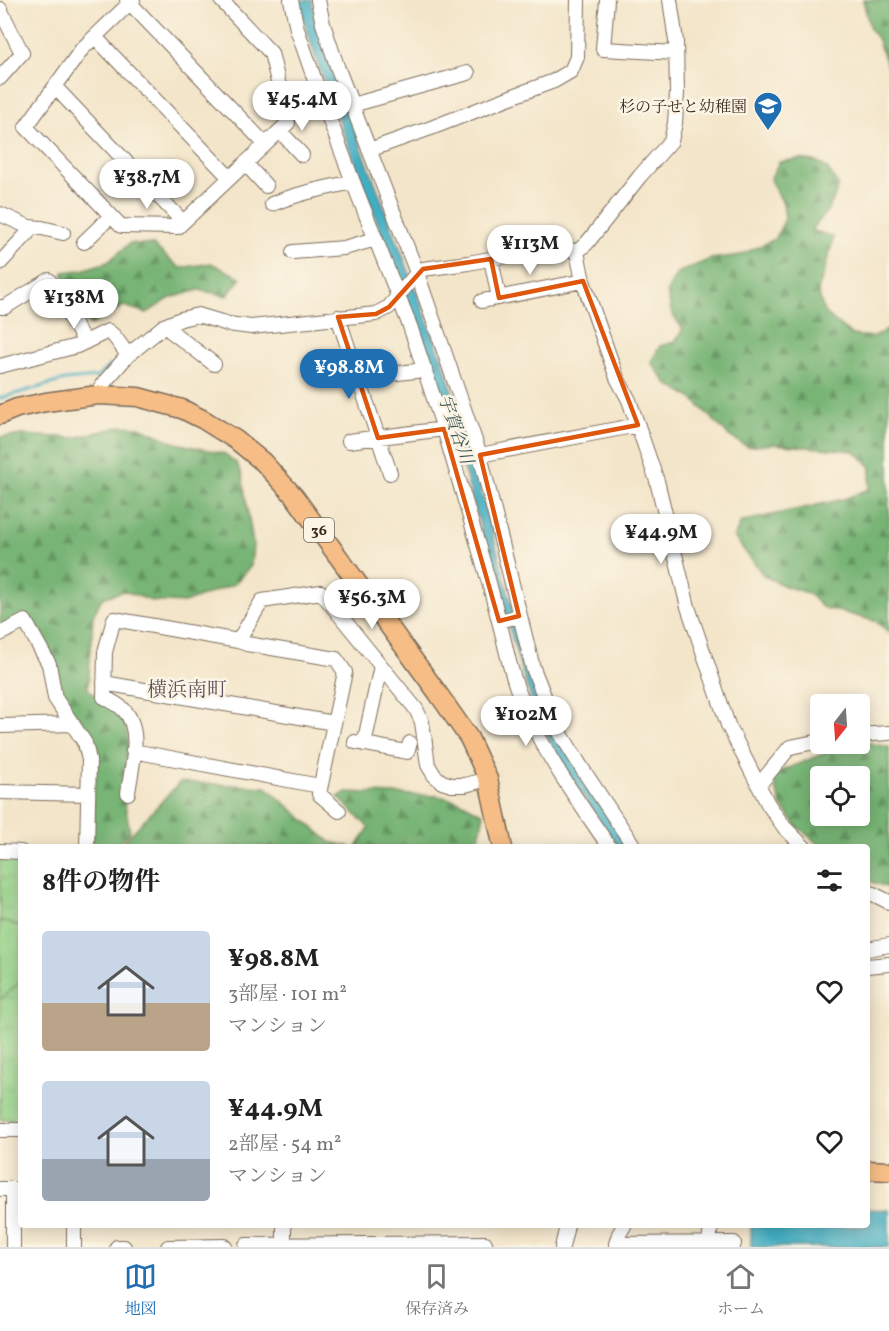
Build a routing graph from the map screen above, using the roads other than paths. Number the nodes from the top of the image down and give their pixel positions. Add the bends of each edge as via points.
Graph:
1 (221, 0) edge
2 (291, 0) edge
3 (318, 0) edge
4 (579, 0) edge
5 (607, 0) edge
6 (670, 0) edge
7 (130, 1) edge
8 (0, 9) edge
9 (95, 37) junction
10 (676, 53) junction
11 (336, 70) junction
12 (468, 73) dead end
13 (315, 77) junction
14 (0, 78) edge
15 (55, 87) junction
16 (352, 105) junction
17 (279, 131) junction
18 (265, 144) junction
19 (369, 150) junction
20 (302, 155) dead end
21 (245, 163) junction
22 (230, 178) junction
23 (353, 182) junction
24 (266, 186) dead end
25 (272, 204) dead end
26 (0, 214) edge
27 (111, 216) junction
28 (183, 222) junction
29 (29, 227) junction
30 (63, 233) dead end
31 (376, 240) junction
32 (84, 242) dead end
33 (293, 252) dead end
34 (577, 252) junction
35 (492, 259) junction
36 (0, 263) edge
37 (415, 276) junction
38 (583, 281) junction
39 (399, 294) junction
40 (499, 298) junction
41 (482, 302) dead end
42 (0, 307) edge
43 (338, 317) junction
44 (164, 326) junction
45 (86, 342) junction
46 (128, 355) junction
47 (214, 364) dead end
48 (0, 366) edge
49 (425, 370) junction
50 (358, 377) junction
51 (334, 380) dead end
52 (98, 395) junction
53 (0, 415) edge
54 (638, 425) junction
55 (444, 429) junction
56 (378, 438) junction
57 (349, 441) dead end
58 (480, 455) junction
59 (390, 473) dead end
60 (518, 616) junction
61 (501, 620) junction
62 (0, 634) edge
63 (238, 641) junction
64 (381, 666) junction
65 (104, 683) junction
66 (334, 723) junction
67 (73, 724) junction
68 (0, 726) edge
69 (889, 733) edge
70 (870, 734) edge
71 (410, 743) dead end
72 (810, 743) edge
73 (133, 751) junction
74 (488, 779) junction
75 (759, 785) junction
76 (320, 786) junction
77 (0, 792) edge
78 (128, 793) dead end
79 (88, 794) junction
80 (339, 811) dead end
81 (87, 844) edge
82 (502, 844) edge
83 (607, 844) edge
84 (632, 844) edge
85 (801, 844) edge
86 (0, 851) edge
87 (18, 852) edge
88 (870, 892) edge
89 (889, 902) edge
90 (889, 945) edge
91 (870, 948) edge
92 (889, 963) edge
93 (870, 966) edge
94 (0, 1130) edge
95 (18, 1130) edge
96 (870, 1170) edge
97 (889, 1171) edge
98 (11, 1189) edge
99 (74, 1228) edge
100 (284, 1228) edge
101 (567, 1228) edge
102 (623, 1228) edge
103 (711, 1228) edge
104 (709, 1243) junction
105 (616, 1245) edge
106 (284, 1246) edge
107 (311, 1246) edge
108 (13, 1247) edge
109 (74, 1247) edge
110 (117, 1247) edge
111 (124, 1247) edge
112 (168, 1247) edge
113 (225, 1247) edge
114 (246, 1247) edge
115 (486, 1247) edge
116 (562, 1247) edge
117 (733, 1247) edge

1 - 17 street via 271,53 288,123
2 - 13 street
3 - 11 street
4 - 19 street via 578,57 571,71 554,81
5 - 10 street via 603,49
6 - 10 street
7 - 9 street
7 - 18 street
8 - 14 street via 22,53
9 - 15 street
9 - 22 street
10 - 34 street via 671,141
11 - 13 street
11 - 16 street
12 - 16 street
13 - 23 street
15 - 27 street via 26,127
15 - 28 street
16 - 19 street
17 - 18 street
17 - 20 street
18 - 21 street
19 - 37 street
21 - 22 street
21 - 24 street
22 - 28 street
23 - 25 street
23 - 31 street
26 - 29 street
27 - 28 street via 121,226 178,227
27 - 32 street
29 - 30 street
29 - 36 street
31 - 33 street via 344,248
31 - 39 street
34 - 35 street via 560,246
34 - 38 street
35 - 37 street via 423,269
35 - 40 street
37 - 39 street
37 - 58 street
38 - 40 street
38 - 54 street
39 - 43 street via 389,307 376,314
39 - 49 street
40 - 41 street
42 - 45 street via 5,308 49,280
43 - 44 street via 251,327 198,315
43 - 50 street
44 - 46 street
44 - 47 street
45 - 46 street via 108,332
45 - 48 street
46 - 52 street
49 - 50 street
49 - 55 street
50 - 51 street
50 - 56 street
52 - 53 main road, 36 via 46,402
52 - 74 main road, 36 via 138,398 182,409 236,440 262,462 294,496 437,692 468,738
54 - 58 street
54 - 75 street via 657,481 688,607 728,725
55 - 56 street
55 - 61 street
56 - 57 street
56 - 59 street
58 - 60 street
60 - 61 street
60 - 84 street via 556,726
61 - 83 street via 517,687 537,734
62 - 67 street via 25,621 49,664 54,698
63 - 64 street via 262,601 321,592
63 - 65 street via 114,619 105,652
63 - 66 street via 336,659 345,672
64 - 71 street via 359,743 407,752
64 - 74 street via 422,722 428,765 434,775 452,785
65 - 66 street
65 - 73 street via 104,697 129,717 134,733
66 - 76 street
67 - 68 street
67 - 79 street via 85,743 89,760
69 - 70 street
72 - 75 street via 790,747
73 - 76 street
73 - 78 street
74 - 82 main road, 36
75 - 85 street via 784,827
76 - 80 street via 319,794
77 - 79 street
79 - 81 street
86 - 87 street
88 - 89 street
90 - 91 street
92 - 93 street
94 - 95 street
96 - 97 main road
98 - 108 street
99 - 109 street
100 - 106 street
101 - 116 street
102 - 105 street
103 - 104 street
104 - 105 street
104 - 117 street via 734,1243
106 - 107 street
106 - 114 street
107 - 115 street
110 - 111 street
112 - 113 street

